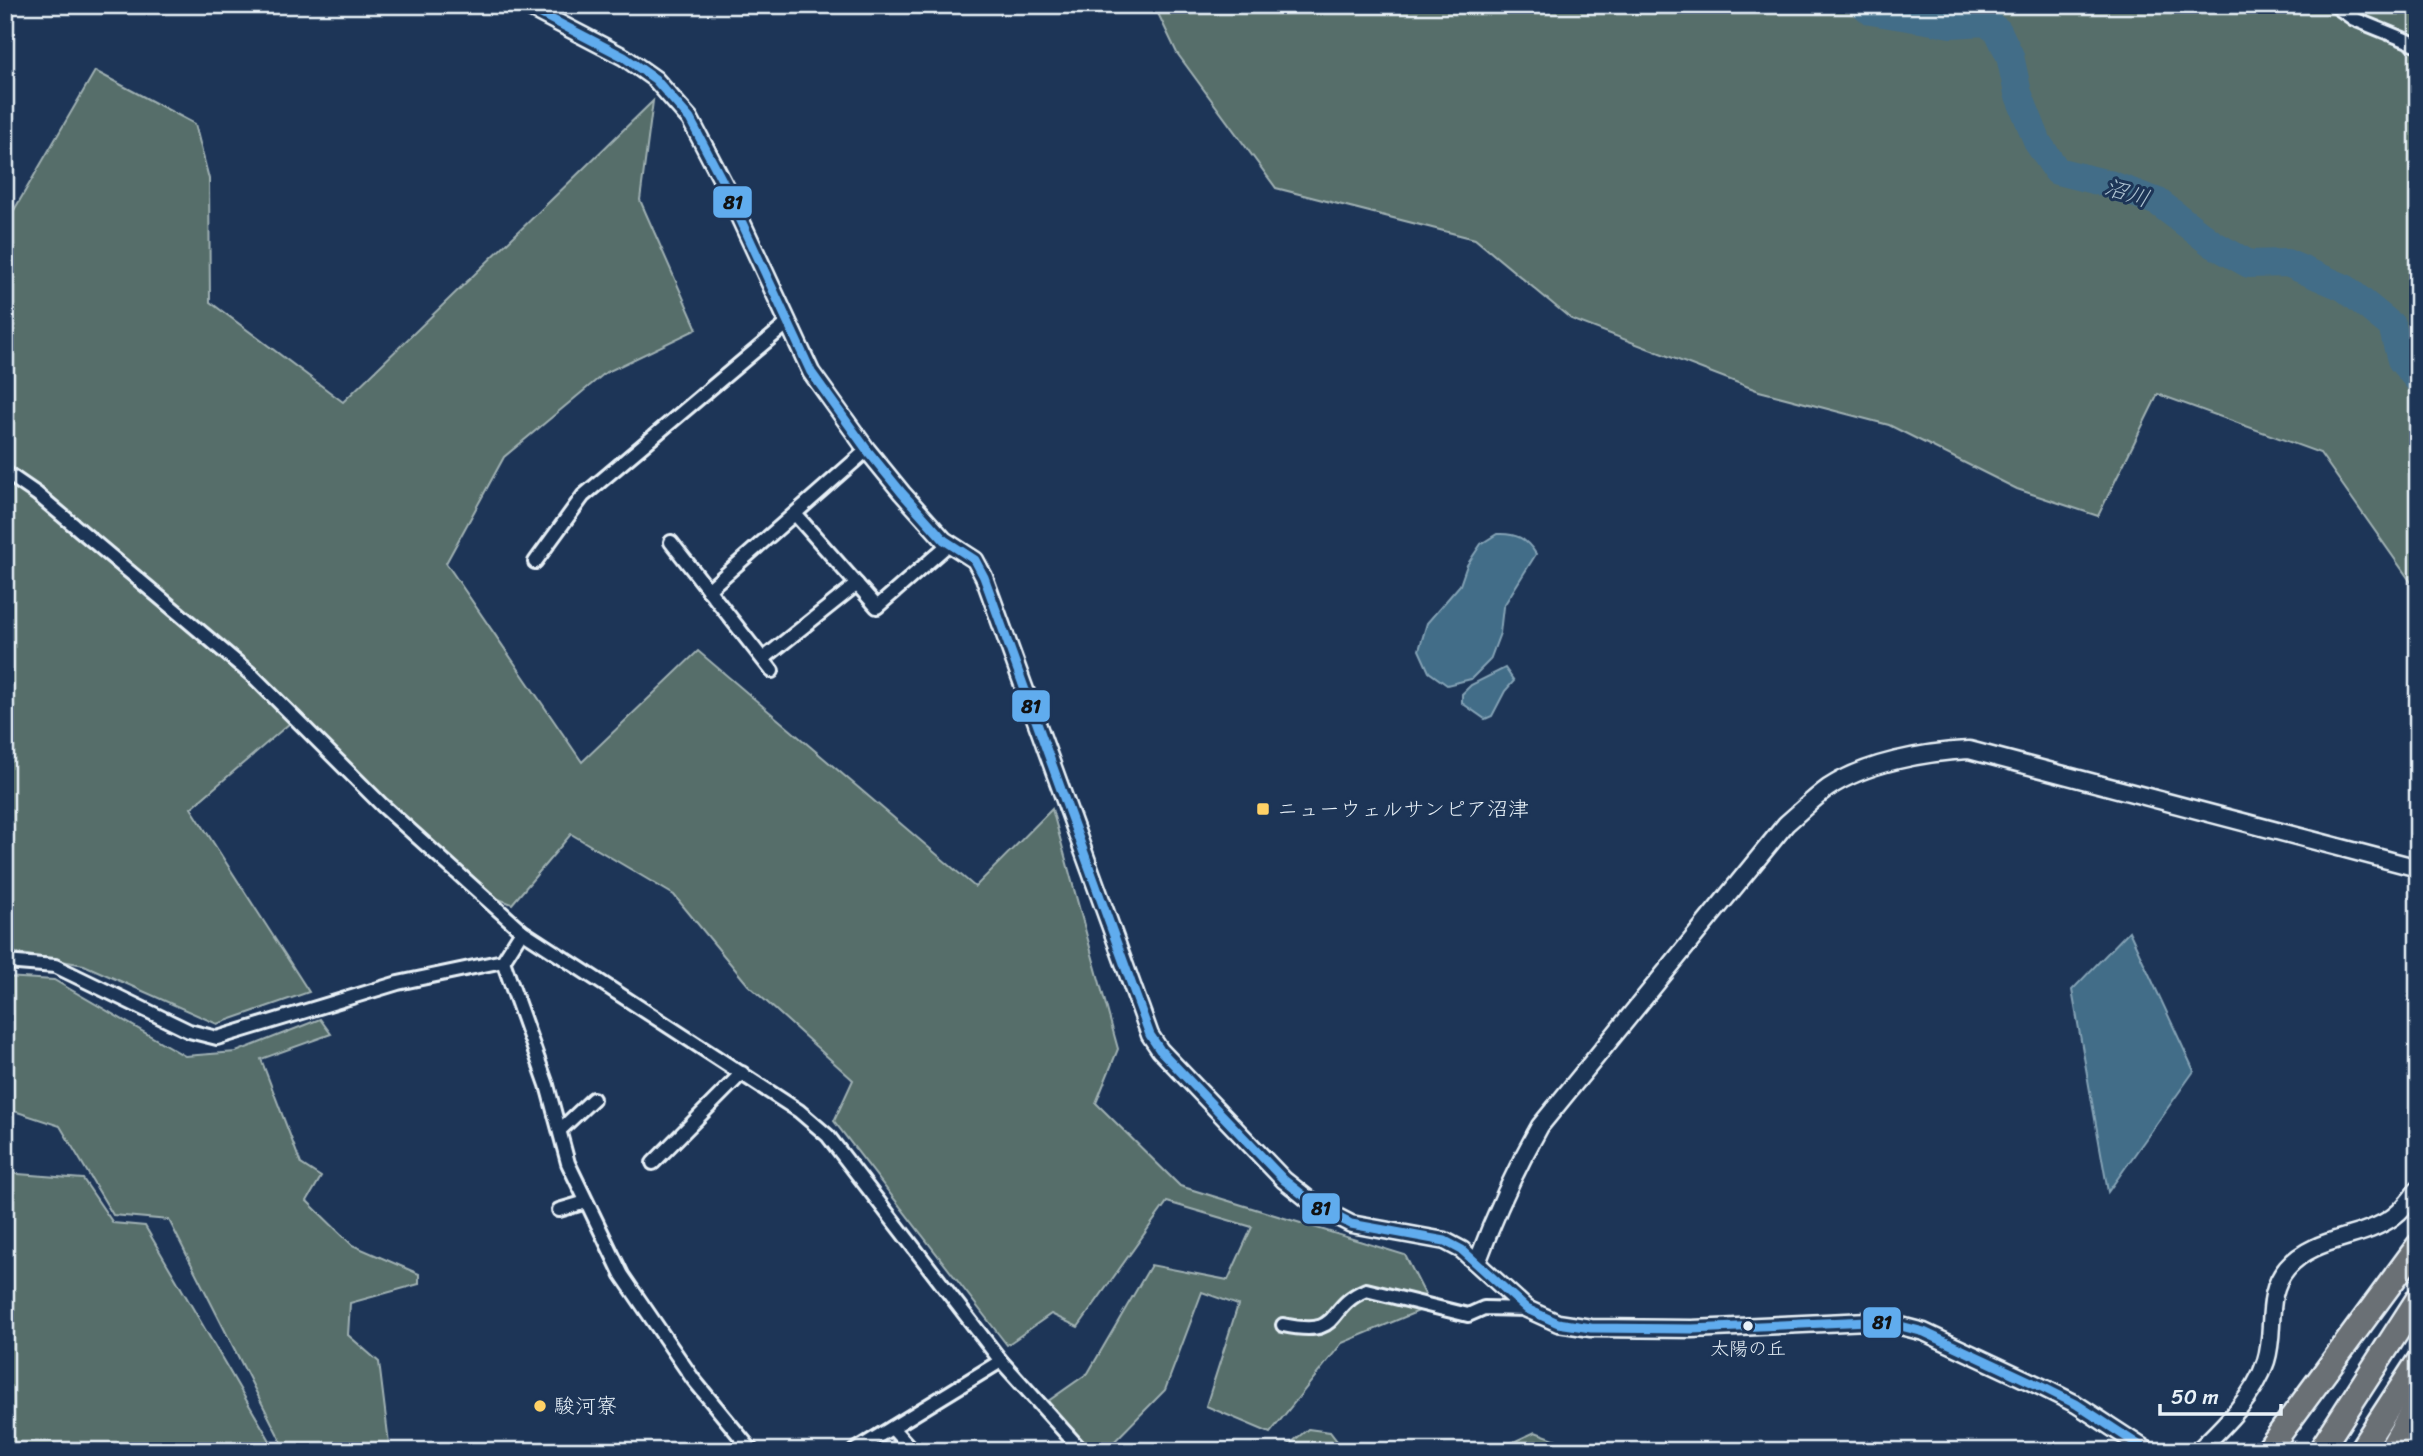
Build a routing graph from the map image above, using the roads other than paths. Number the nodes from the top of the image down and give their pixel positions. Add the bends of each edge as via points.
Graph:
1 (524, 5) edge
2 (2334, 5) edge
3 (2418, 46) edge
4 (788, 323) junction
5 (867, 450) junction
6 (5, 472) edge
7 (795, 514) junction
8 (671, 541) dead end
9 (950, 543) junction
10 (535, 562) dead end
11 (857, 584) junction
12 (708, 590) junction
13 (763, 659) junction
14 (772, 671) dead end
15 (2418, 869) edge
16 (522, 931) junction
17 (503, 961) junction
18 (5, 962) edge
19 (742, 1073) junction
20 (593, 1099) dead end
21 (559, 1130) junction
22 (653, 1163) dead end
23 (2418, 1189) edge
24 (586, 1202) junction
25 (559, 1210) dead end
26 (2418, 1246) edge
27 (1477, 1263) junction
28 (2418, 1299) edge
29 (1527, 1309) junction
30 (1283, 1325) dead end
31 (1001, 1361) junction
32 (2418, 1362) edge
33 (2418, 1401) edge
34 (892, 1428) junction
35 (752, 1451) edge
36 (854, 1451) edge
37 (913, 1451) edge
38 (1082, 1451) edge
39 (2148, 1451) edge
40 (2198, 1451) edge
41 (2267, 1451) edge
42 (2320, 1451) edge
43 (2360, 1451) edge
44 (2390, 1451) edge

1 - 4 street via 624,57 655,79 690,118
2 - 3 street via 2354,19
4 - 5 street via 811,372
4 - 10 street via 583,496
5 - 7 street
5 - 9 street
6 - 16 street via 252,675 382,805
7 - 11 street
7 - 12 street
8 - 12 street
9 - 11 street via 877,607
9 - 27 street via 975,559 984,577 1150,1035 1160,1050 1284,1180 1318,1207 1351,1224 1445,1241
11 - 13 street
12 - 13 street
13 - 14 street
15 - 27 street via 1969,750 1943,751 1849,776 1786,824 1539,1126 1518,1162
16 - 17 street
16 - 19 street
17 - 18 street via 398,983 217,1038 189,1031 55,966
17 - 21 street
19 - 22 street
19 - 31 street via 828,1136
20 - 21 street
21 - 24 street
23 - 40 street via 2393,1217 2317,1246 2288,1267 2273,1298 2267,1359 2260,1377
24 - 25 street
24 - 35 street via 622,1275 651,1320
26 - 41 highway
27 - 29 street
28 - 42 highway
29 - 30 street via 1484,1308 1468,1315 1366,1290 1317,1329
29 - 39 street via 1558,1323 1591,1328 1893,1324 1924,1332 2044,1388
31 - 34 street
31 - 38 street
32 - 43 highway
33 - 44 highway
34 - 36 street
34 - 37 street

